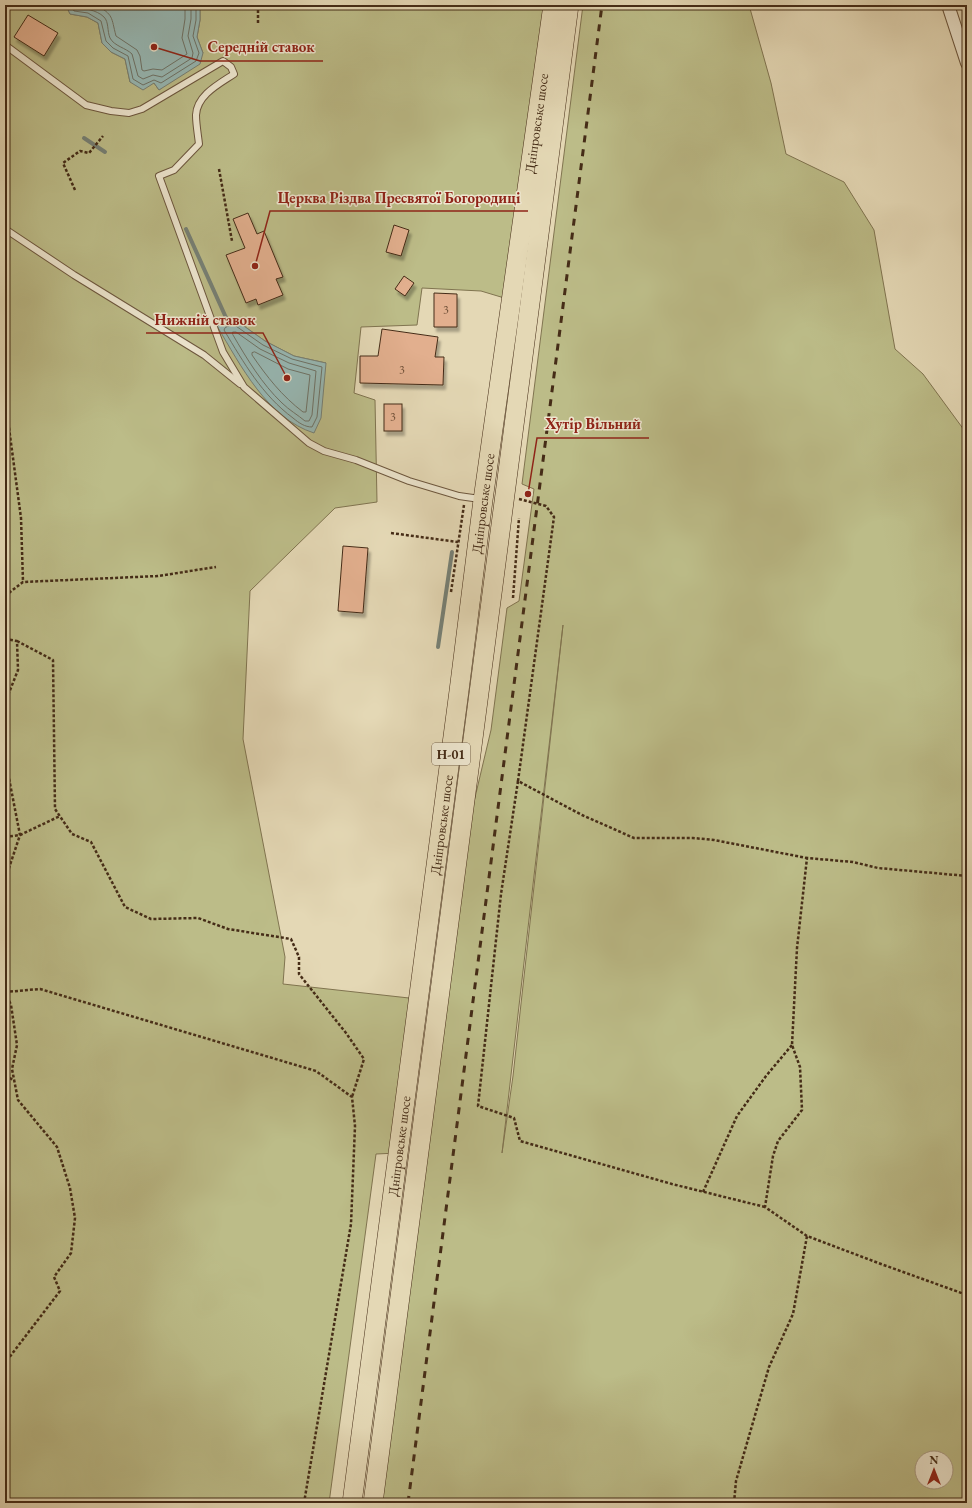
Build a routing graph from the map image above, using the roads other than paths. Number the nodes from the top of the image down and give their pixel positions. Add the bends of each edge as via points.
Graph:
1 (553, 5) edge
2 (569, 5) edge
3 (948, 5) edge
4 (5, 45) edge
5 (967, 62) edge
6 (5, 229) edge
7 (244, 387) junction
8 (474, 498) junction
9 (352, 1503) edge
10 (373, 1503) edge

1 - 8 main road, Дніпровське шосе / Н-01
2 - 10 main road, Дніпровське шосе / Н-01 via 513,496
3 - 5 street
4 - 7 lane via 86,105 129,113 142,109 223,61 231,67 234,74 211,90 198,105 196,115 199,144 174,170 159,176 223,352
6 - 7 lane via 204,355
7 - 8 lane via 309,443 409,481
8 - 9 main road, Дніпровське шосе / Н-01 via 458,699

